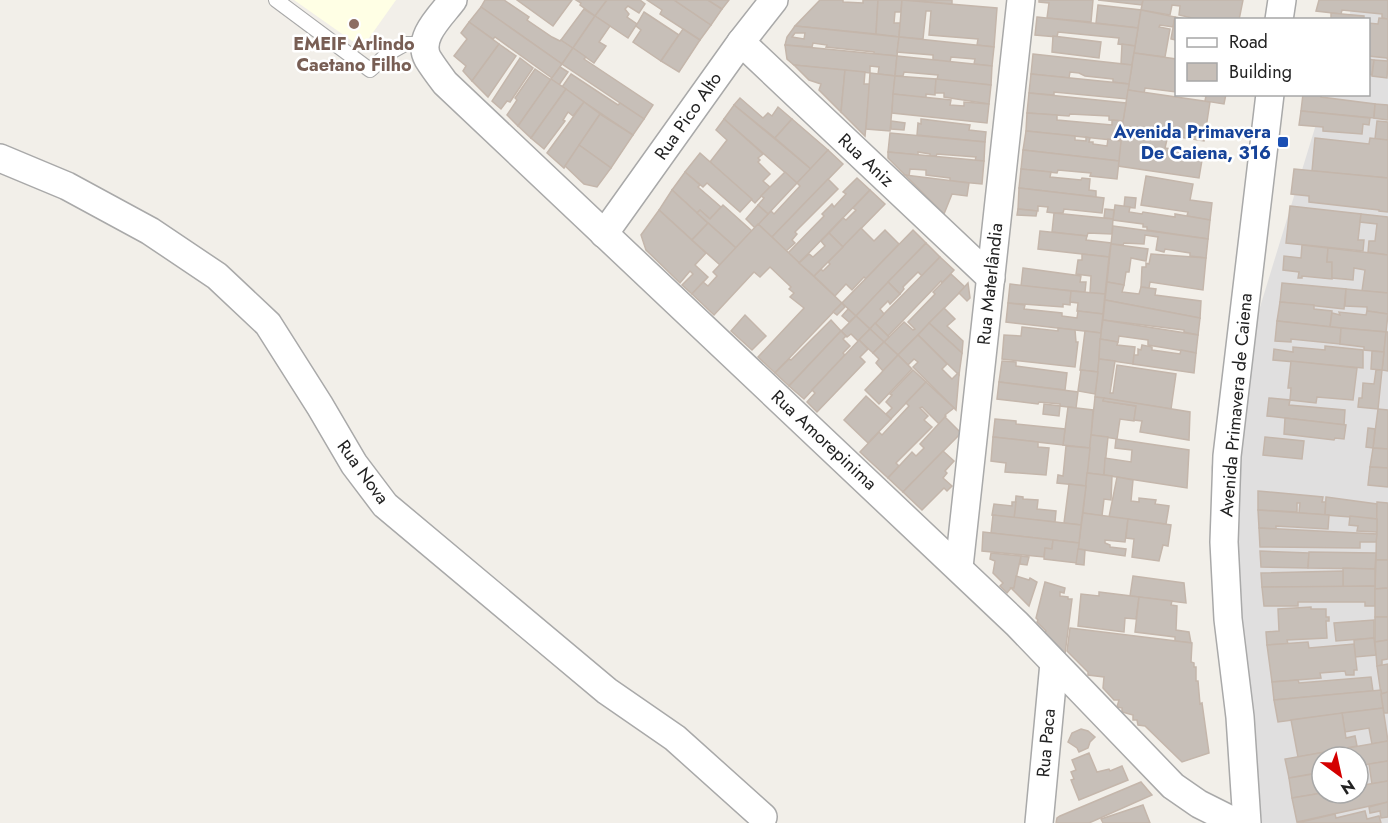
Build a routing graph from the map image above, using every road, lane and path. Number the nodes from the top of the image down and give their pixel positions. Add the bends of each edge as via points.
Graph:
1 (276, 0) edge
2 (453, 0) edge
3 (774, 0) edge
4 (1021, 0) edge
5 (1282, 0) edge
6 (1279, 18) edge
7 (741, 42) junction
8 (424, 44) junction
9 (1270, 96) edge
10 (0, 158) edge
11 (604, 234) junction
12 (991, 278) junction
13 (959, 567) junction
14 (1054, 663) junction
15 (763, 817) dead end
16 (1039, 823) edge
17 (1237, 823) edge
18 (1247, 823) edge

1 - 8 lane via 370,70 405,44
2 - 8 street
3 - 7 street, Rua Pico Alto
4 - 12 street, Rua Materlândia
5 - 6 street
7 - 11 street, Rua Pico Alto
7 - 12 street, Rua Aniz
8 - 11 street, Rua Amorepinima via 427,57 445,83
9 - 18 street, Avenida Primavera de Caiena via 1227,456 1224,542
10 - 15 street, Rua Nova via 67,186 140,225 217,276 268,324 354,464 385,505 607,691 675,738
11 - 13 street, Rua Amorepinima
12 - 13 street, Rua Materlândia
13 - 14 street, Rua Amorepinima
14 - 16 street, Rua Paca
14 - 17 street, Rua Amorepinima via 1173,786

